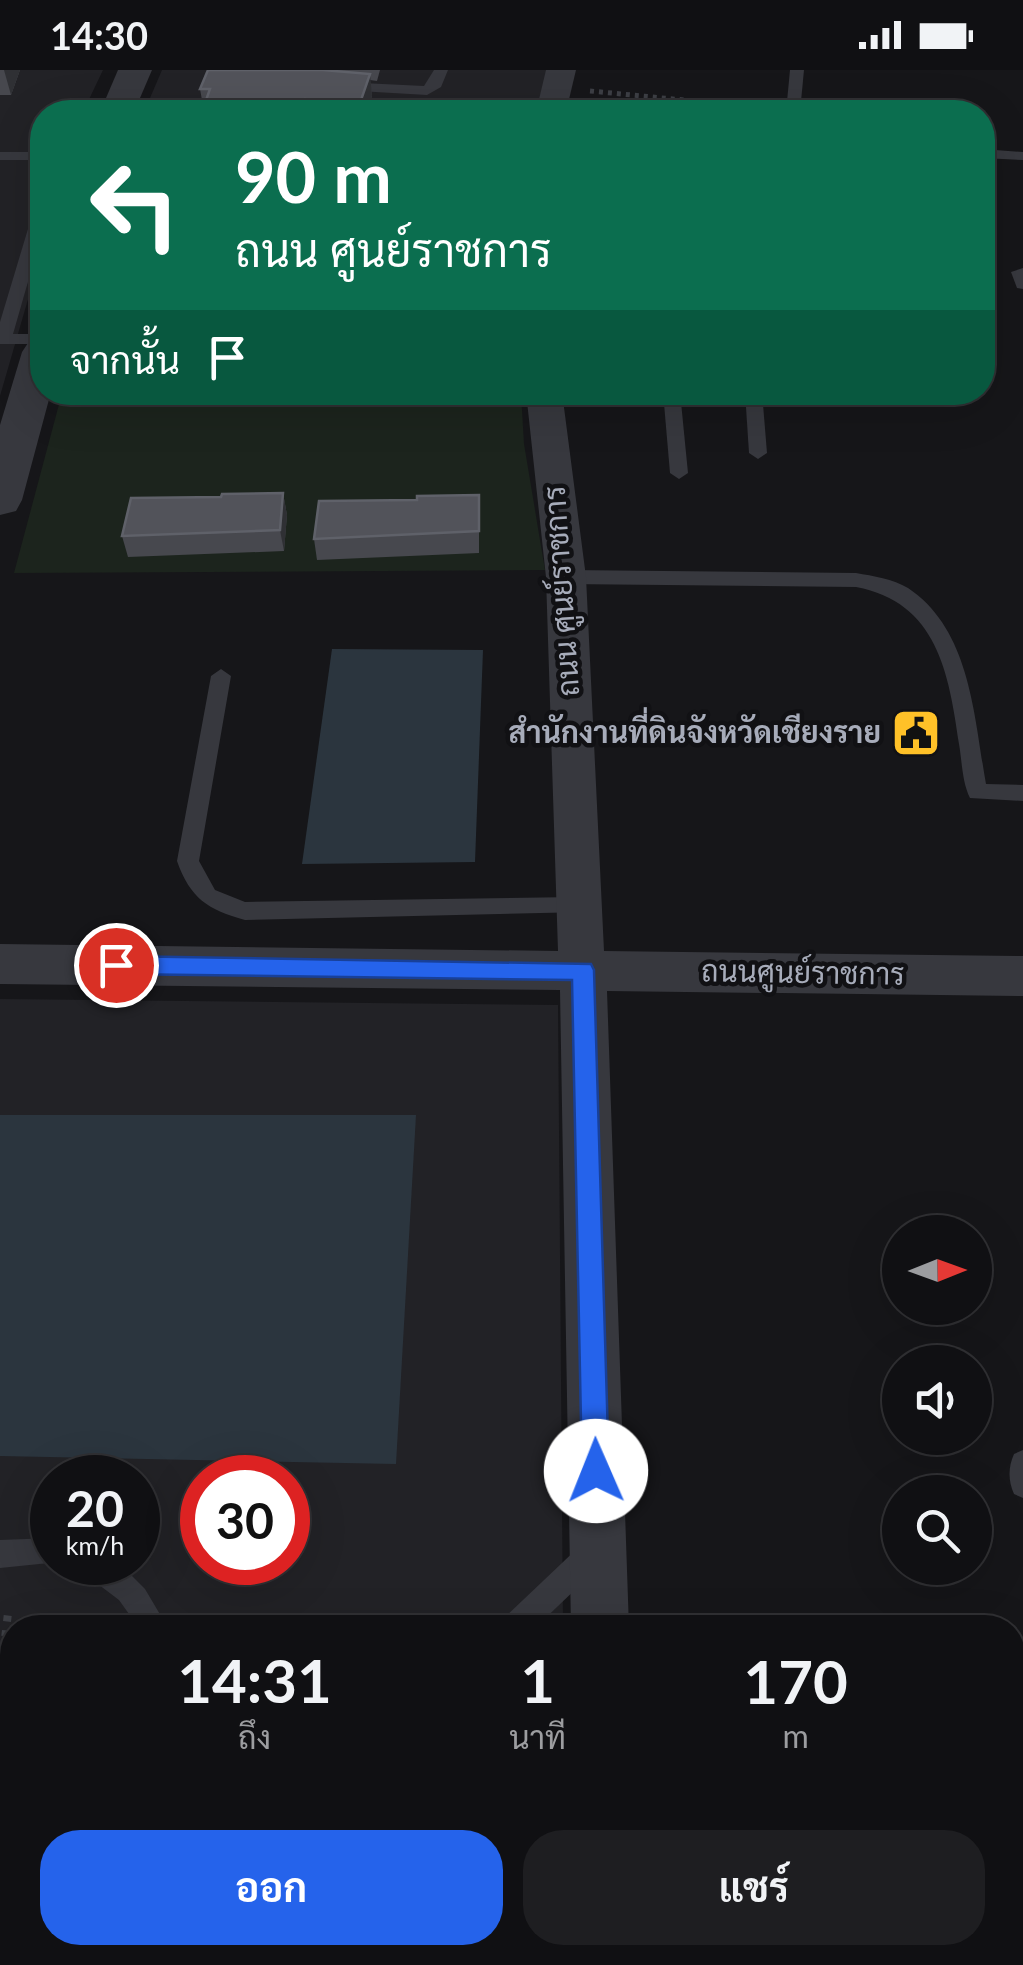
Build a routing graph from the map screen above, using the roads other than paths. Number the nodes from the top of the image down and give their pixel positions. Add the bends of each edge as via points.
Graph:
1 (134, 70) edge
2 (440, 70) edge
3 (797, 70) edge
4 (324, 84) edge
5 (122, 100) edge
6 (794, 100) edge
7 (995, 154) edge
8 (0, 156) edge
9 (30, 156) edge
10 (1023, 156) edge
11 (30, 269) edge
12 (15, 343) edge
13 (546, 405) edge
14 (672, 405) edge
15 (754, 405) edge
16 (758, 453) dead end
17 (679, 472) dead end
18 (0, 500) edge
19 (566, 577) junction
20 (221, 676) dead end
21 (1023, 793) edge
22 (576, 906) junction
23 (0, 964) edge
24 (583, 970) junction
25 (1023, 976) edge
26 (1023, 1463) edge
27 (1023, 1486) edge
28 (598, 1548) junction
29 (30, 1553) edge
30 (0, 1554) edge
31 (124, 1585) edge
32 (145, 1615) edge
33 (528, 1615) edge
34 (600, 1615) edge

1 - 5 street
2 - 4 lane via 433,88 418,92
3 - 6 lane
7 - 10 lane
8 - 9 lane
11 - 12 lane
12 - 18 street
13 - 19 street, ถนน ศูนย์ราชการ
14 - 17 lane
15 - 16 lane
19 - 21 lane via 856,580 901,593 950,651 976,792
19 - 22 street, ถนน ศูนย์ราชการ
20 - 22 lane via 188,860 196,886 215,904 245,911
22 - 24 street, ถนน ศูนย์ราชการ
23 - 24 street
24 - 25 street, ถนนศูนย์ราชการ
24 - 28 street, ถนน ศูนย์ราชการ
26 - 27 lane
28 - 33 lane
28 - 34 street, ถนน ศูนย์ราชการ
29 - 30 lane
31 - 32 lane

